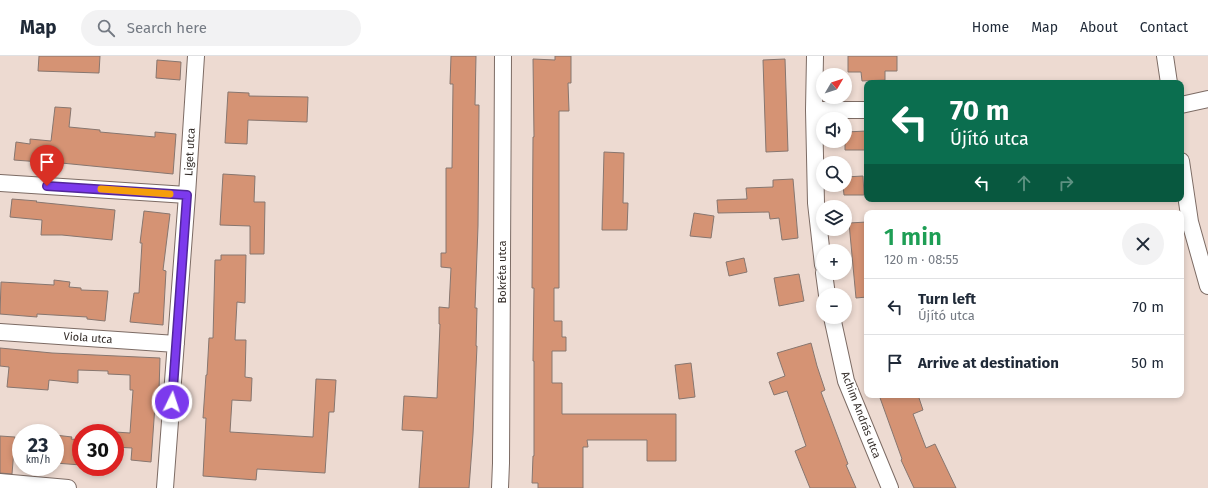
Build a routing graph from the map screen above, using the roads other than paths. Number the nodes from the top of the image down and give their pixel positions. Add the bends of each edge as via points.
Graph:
1 (196, 56) edge
2 (503, 56) edge
3 (816, 56) edge
4 (1165, 56) edge
5 (1169, 80) edge
6 (1208, 99) edge
7 (1184, 105) edge
8 (814, 110) junction
9 (864, 110) edge
10 (1184, 181) edge
11 (0, 182) edge
12 (187, 195) junction
13 (821, 244) edge
14 (1208, 286) edge
15 (834, 324) edge
16 (0, 332) edge
17 (176, 344) junction
18 (0, 482) edge
19 (68, 488) edge
20 (165, 488) edge
21 (500, 488) edge
22 (890, 488) edge

1 - 12 street, Liget utca
2 - 21 street, Bokréta utca
3 - 8 street
4 - 5 street
6 - 7 street
8 - 9 street
8 - 13 street via 816,203
10 - 14 street via 1190,222
11 - 12 street
12 - 17 street, Liget utca
15 - 22 street, Achim András utca via 846,381
16 - 17 street, Viola utca
17 - 20 street, Liget utca
18 - 19 street

